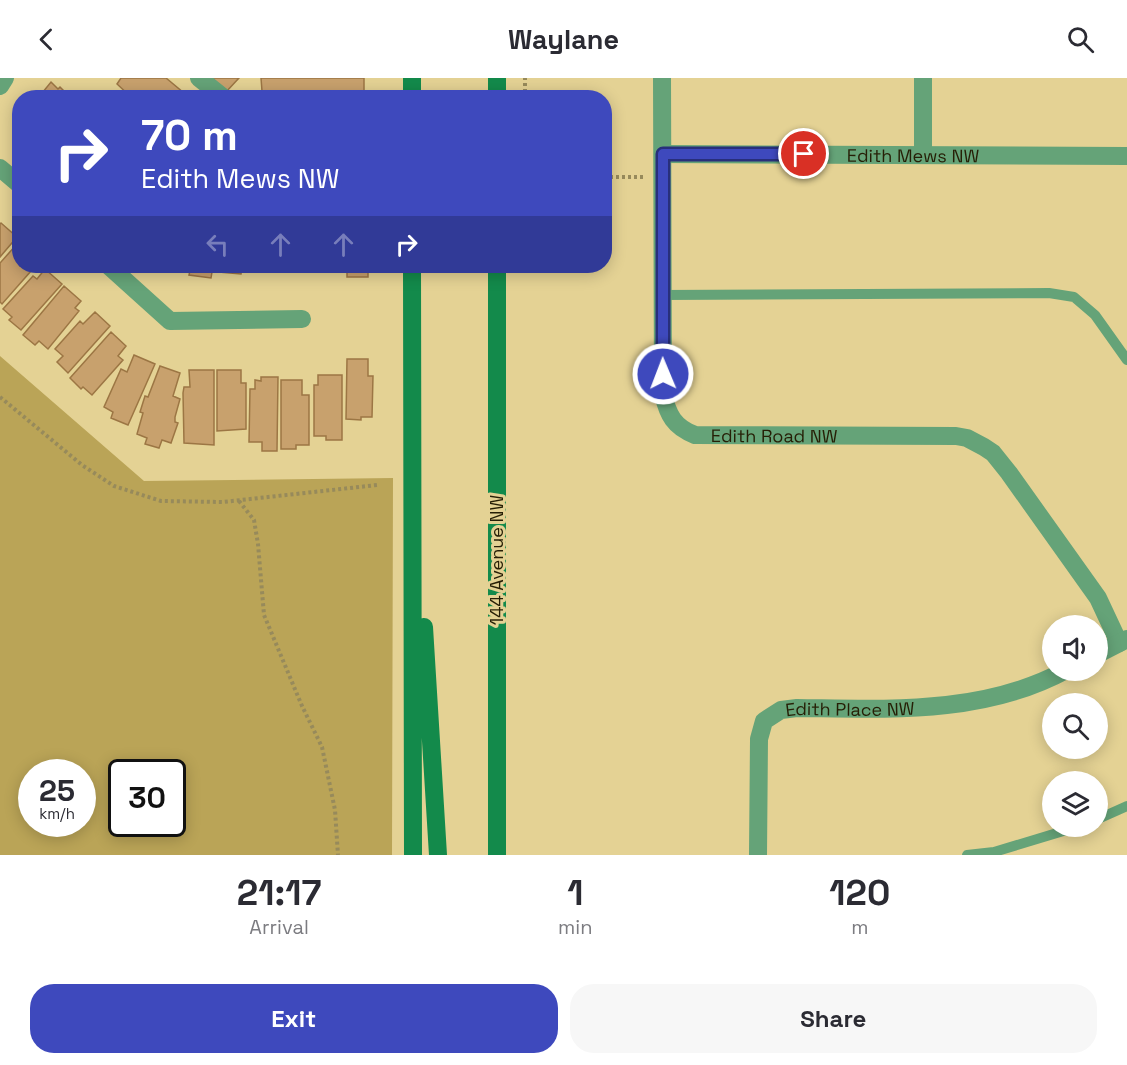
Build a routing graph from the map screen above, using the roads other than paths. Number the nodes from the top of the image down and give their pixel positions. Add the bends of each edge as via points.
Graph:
1 (4, 78) edge
2 (199, 78) edge
3 (662, 78) edge
4 (923, 78) edge
5 (0, 86) edge
6 (214, 90) edge
7 (663, 154) junction
8 (923, 155) junction
9 (1127, 156) edge
10 (0, 168) edge
11 (12, 178) edge
12 (117, 273) edge
13 (412, 273) edge
14 (497, 273) edge
15 (662, 295) junction
16 (303, 319) dead end
17 (1127, 360) edge
18 (412, 448) junction
19 (1123, 641) edge
20 (1108, 649) edge
21 (1042, 680) edge
22 (1127, 806) edge
23 (1108, 815) edge
24 (1044, 837) edge
25 (412, 855) edge
26 (438, 855) edge
27 (497, 855) edge
28 (758, 855) edge
29 (967, 855) edge

1 - 5 street
2 - 6 street
3 - 7 street, Edith Road NW
4 - 8 street
7 - 8 street, Edith Mews NW
7 - 15 street, Edith Road NW
8 - 9 street, Edith Mews NW
10 - 11 street
12 - 16 street via 170,321
13 - 18 main road
14 - 27 main road, 144 Avenue NW
15 - 17 lane via 1049,293 1074,297 1095,315
15 - 19 street, Edith Road NW via 663,394 666,410 679,428 695,435 956,436 976,442 993,453 1009,473 1098,597
18 - 25 main road
18 - 26 main road
19 - 20 street
21 - 28 street, Edith Place NW via 1008,693 953,705 781,710 764,721 759,739
22 - 23 lane
24 - 29 lane via 994,852

